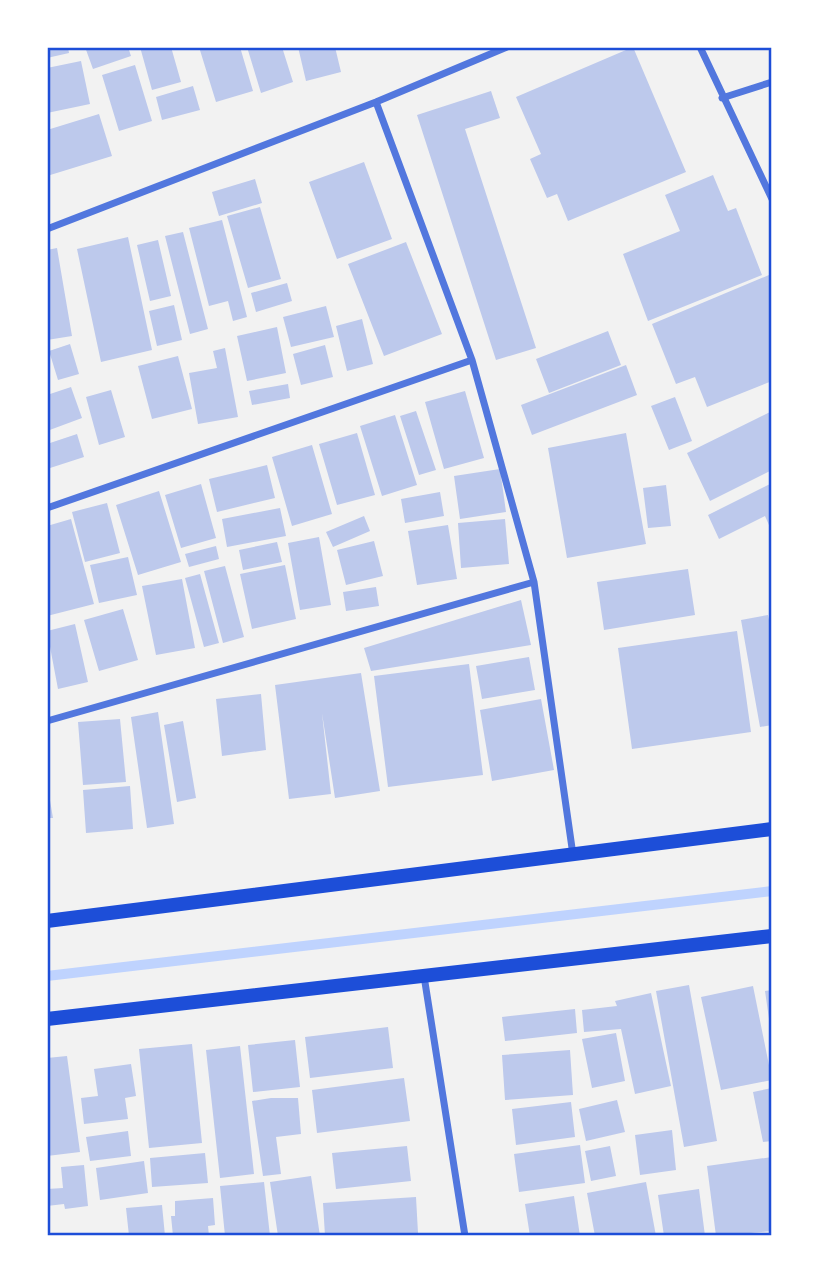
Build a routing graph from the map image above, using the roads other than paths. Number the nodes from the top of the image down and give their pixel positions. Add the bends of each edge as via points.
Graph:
1 (507, 47) edge
2 (700, 47) edge
3 (772, 82) edge
4 (722, 98) junction
5 (376, 102) junction
6 (772, 199) edge
7 (47, 229) edge
8 (472, 360) junction
9 (47, 508) edge
10 (534, 582) junction
11 (47, 721) edge
12 (772, 829) edge
13 (573, 856) junction
14 (47, 921) edge
15 (772, 936) edge
16 (424, 975) junction
17 (47, 1019) edge
18 (465, 1236) edge

1 - 5 street
2 - 4 street
3 - 4 street
4 - 6 street
5 - 7 street
5 - 8 street
8 - 9 street
8 - 10 street
10 - 11 street
10 - 13 street
12 - 13 main road
13 - 14 main road
15 - 16 main road
16 - 17 main road
16 - 18 street

